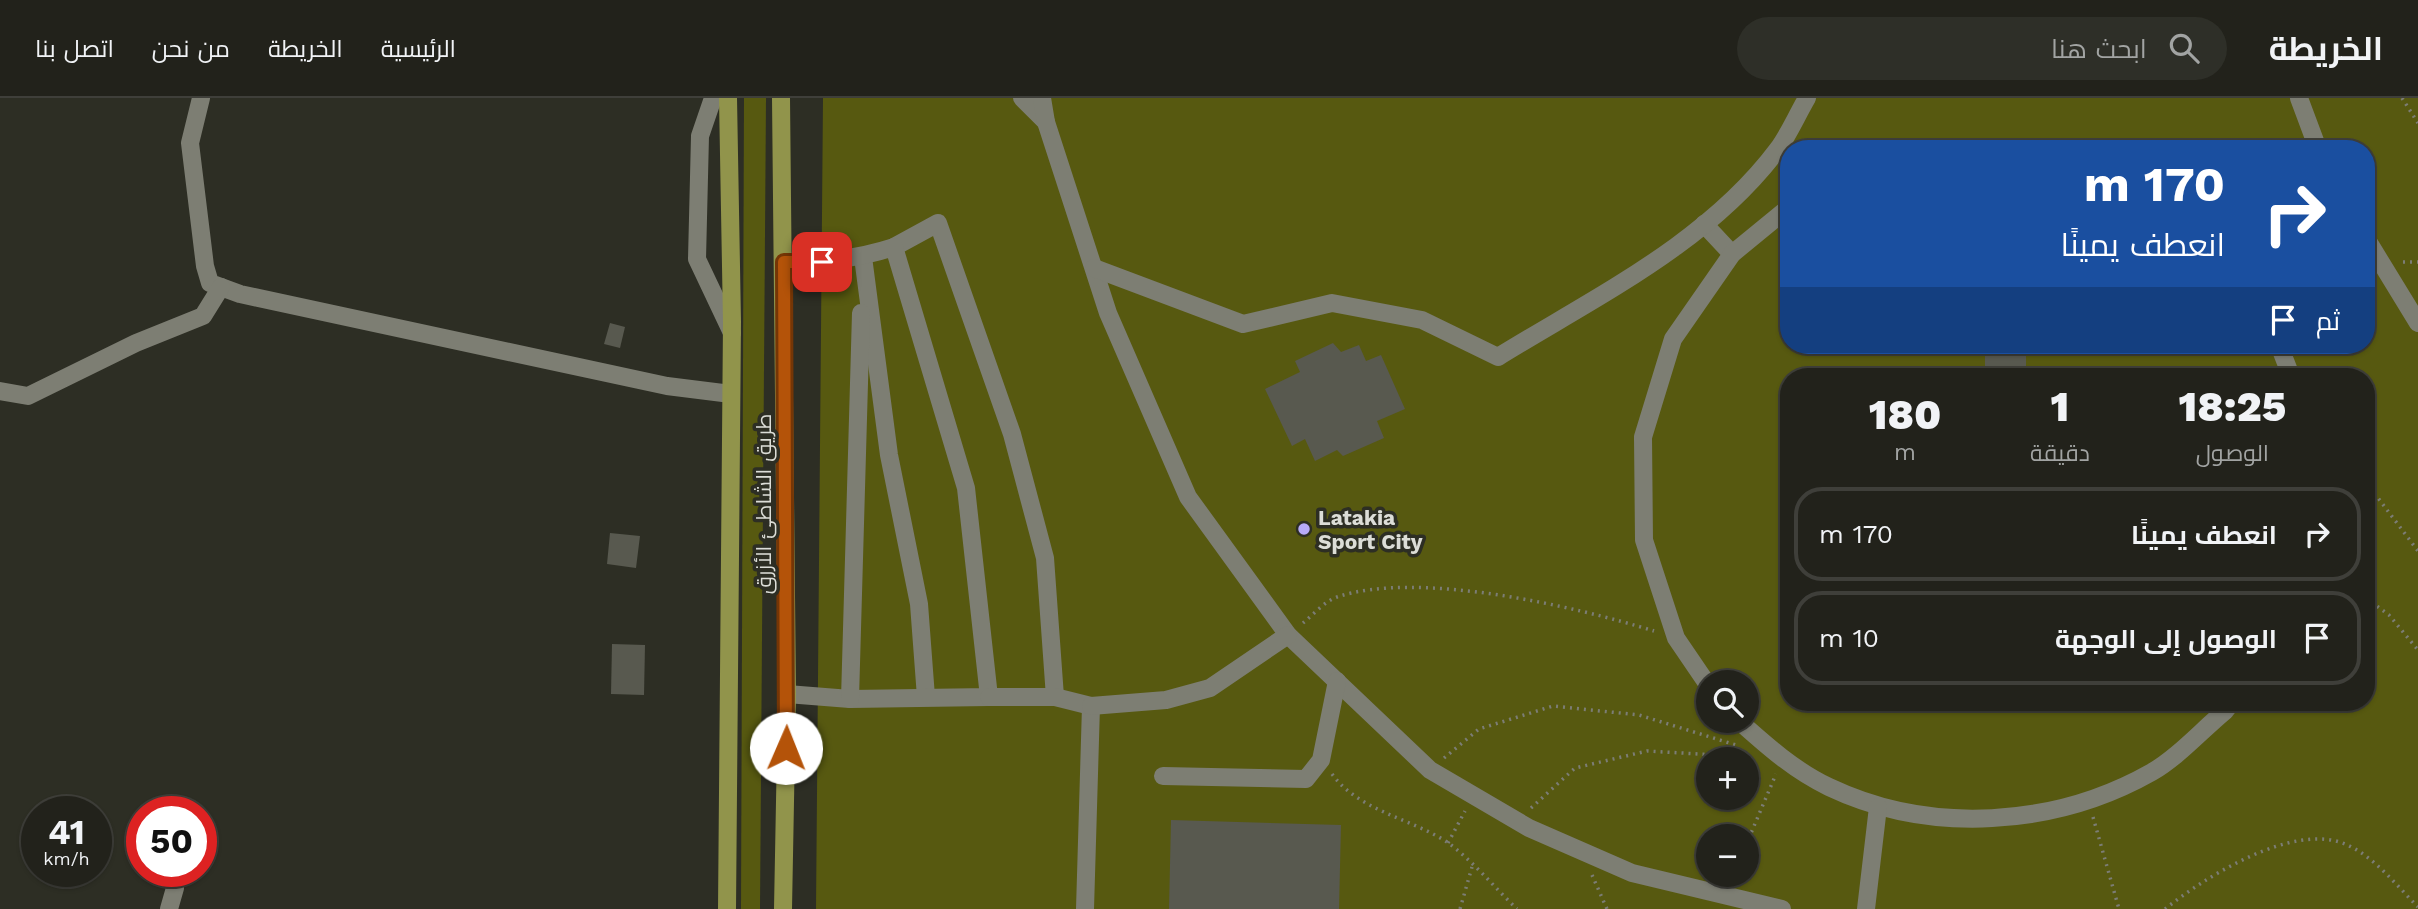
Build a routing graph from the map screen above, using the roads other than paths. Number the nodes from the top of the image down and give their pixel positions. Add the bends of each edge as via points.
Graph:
1 (201, 98) edge
2 (713, 98) edge
3 (728, 98) edge
4 (781, 98) edge
5 (1022, 98) edge
6 (1042, 98) edge
7 (1807, 98) edge
8 (2299, 98) edge
9 (1046, 122) junction
10 (1789, 140) edge
11 (2315, 140) edge
12 (1780, 158) edge
13 (1780, 215) edge
14 (1704, 225) junction
15 (894, 247) junction
16 (1732, 254) junction
17 (2375, 254) edge
18 (863, 257) junction
19 (784, 262) junction
20 (1094, 268) junction
21 (221, 287) junction
22 (2418, 323) edge
23 (732, 333) junction
24 (0, 391) edge
25 (731, 394) junction
26 (1288, 635) junction
27 (1698, 670) edge
28 (1337, 681) junction
29 (788, 694) junction
30 (926, 697) junction
31 (989, 697) junction
32 (1055, 697) junction
33 (850, 699) junction
34 (1091, 706) junction
35 (2225, 711) edge
36 (1753, 733) edge
37 (1163, 776) dead end
38 (1878, 807) junction
39 (174, 888) dead end
40 (169, 909) edge
41 (727, 909) edge
42 (783, 909) edge
43 (1085, 909) edge
44 (1782, 909) edge
45 (1866, 909) edge

1 - 21 street via 190,143 205,267 211,283
2 - 23 street via 700,136 697,259
3 - 23 main road, طريق الشاطئ الأزرق
4 - 19 main road, طريق الشاطئ الأزرق
5 - 9 street
6 - 9 street
7 - 10 street
8 - 11 street
9 - 20 street
12 - 14 street
13 - 16 street
14 - 16 street
14 - 20 street via 1645,267 1498,357 1422,320 1332,303 1243,324
15 - 18 street
15 - 31 street via 966,488
15 - 32 street via 939,223 1012,434 1045,558
16 - 27 street via 1673,339 1643,437 1644,540 1676,638
17 - 22 street
18 - 19 street
18 - 30 street via 889,455 919,604
18 - 33 street
19 - 29 main road, طريق الشاطئ الأزرق
20 - 26 street via 1108,313 1188,497
21 - 24 street via 203,316 28,396
21 - 25 street via 240,295 667,386
23 - 25 main road, طريق الشاطئ الأزرق
25 - 41 main road, طريق الشاطئ الأزرق
26 - 28 street
26 - 34 street via 1210,688 1166,700
28 - 37 street via 1321,760 1306,779
28 - 44 street via 1430,770 1516,821 1632,873
29 - 33 street
29 - 42 main road, طريق الشاطئ الأزرق
30 - 31 street
30 - 33 street
31 - 32 street
32 - 34 street
34 - 43 street
35 - 38 street via 2153,771 2066,809 1972,821
36 - 38 street via 1782,759 1828,787
38 - 45 street
39 - 40 street

